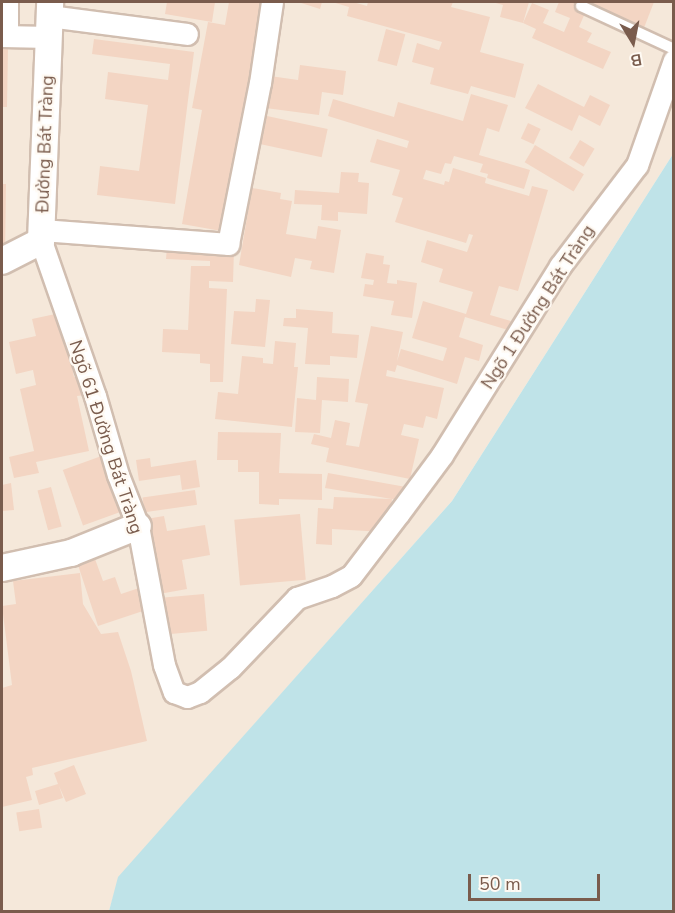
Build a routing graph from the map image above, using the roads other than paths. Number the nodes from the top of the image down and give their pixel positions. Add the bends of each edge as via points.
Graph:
1 (7, 2) edge
2 (272, 2) edge
3 (581, 6) dead end
4 (50, 18) edge
5 (187, 34) dead end
6 (4, 36) edge
7 (674, 49) edge
8 (674, 60) edge
9 (41, 235) junction
10 (2, 261) edge
11 (399, 513) joint
12 (138, 526) junction
13 (2, 568) edge

1 - 6 street
2 - 9 street via 228,244
3 - 7 lane
4 - 5 street
4 - 6 street
4 - 9 street, Đường Bát Tràng
8 - 11 street, Ngõ 1 Đường Bát Tràng via 637,165 560,267 442,455
9 - 10 street
9 - 12 street, Ngõ 61 Đường Bát Tràng
11 - 12 street, Ngõ 61 Đường Bát Tràng via 351,576 297,598 230,668 200,692 187,697 174,692 164,665
12 - 13 street via 71,553

